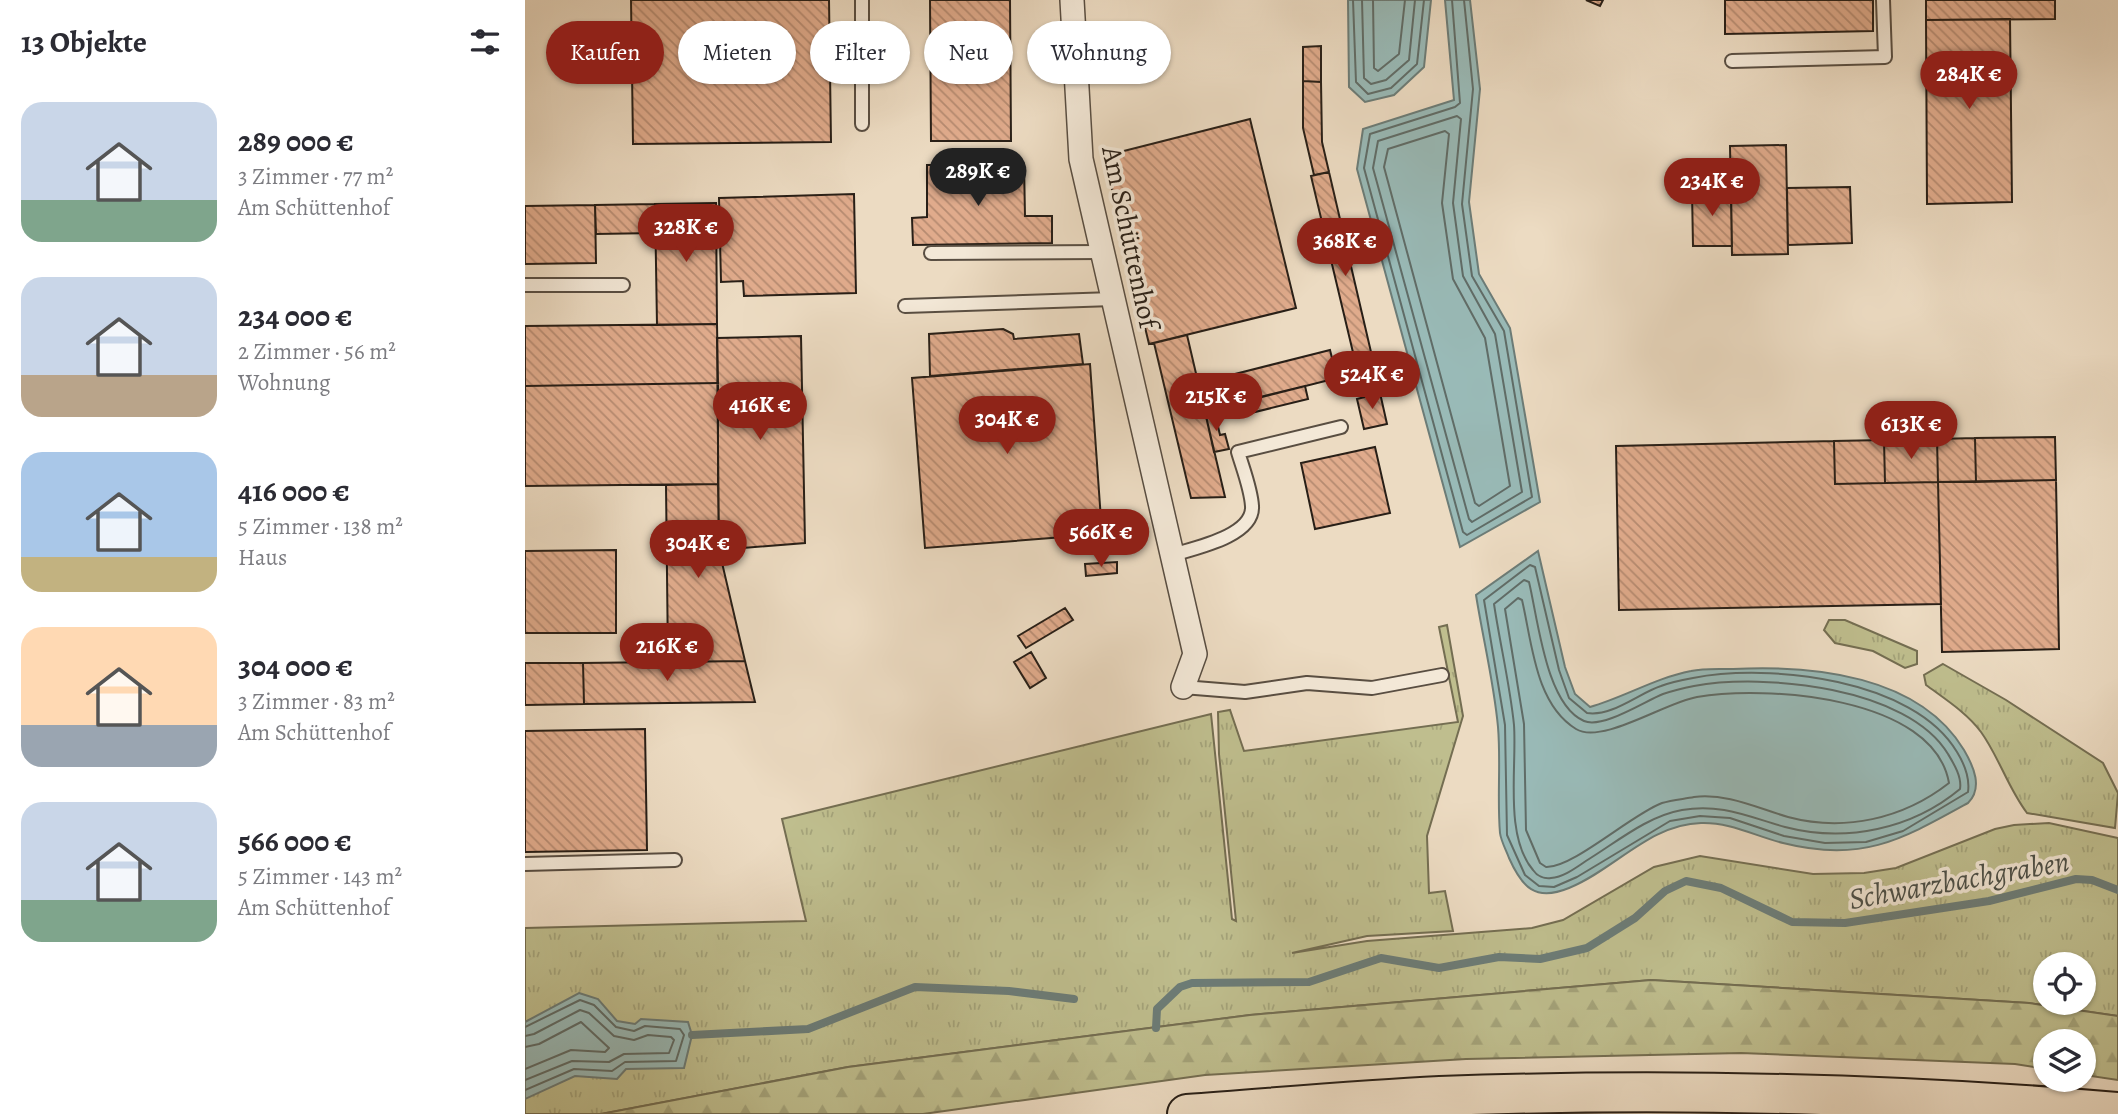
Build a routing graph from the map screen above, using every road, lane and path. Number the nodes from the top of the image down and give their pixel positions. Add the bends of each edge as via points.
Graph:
1 (862, 0) edge
2 (1072, 0) edge
3 (1883, 0) edge
4 (1732, 61) dead end
5 (862, 124) dead end
6 (1102, 252) junction
7 (931, 253) dead end
8 (525, 285) edge
9 (623, 285) dead end
10 (1113, 299) junction
11 (905, 306) dead end
12 (1341, 427) dead end
13 (1172, 555) junction
14 (1441, 674) dead end
15 (1183, 687) joint
16 (675, 860) dead end
17 (525, 864) edge
18 (2118, 1112) edge
19 (1187, 1114) edge

1 - 5 lane
2 - 6 street, Am Schüttenhof via 1081,159
3 - 4 lane via 1885,57
6 - 7 lane
6 - 10 street, Am Schüttenhof
8 - 9 lane
10 - 11 lane
10 - 13 street, Am Schüttenhof
12 - 13 lane via 1238,452 1253,508 1248,523 1237,533
13 - 15 street, Am Schüttenhof via 1195,654
14 - 15 lane via 1372,688 1307,683 1245,692
16 - 17 lane
18 - 19 highway via 1985,1101 1724,1091 1439,1097

